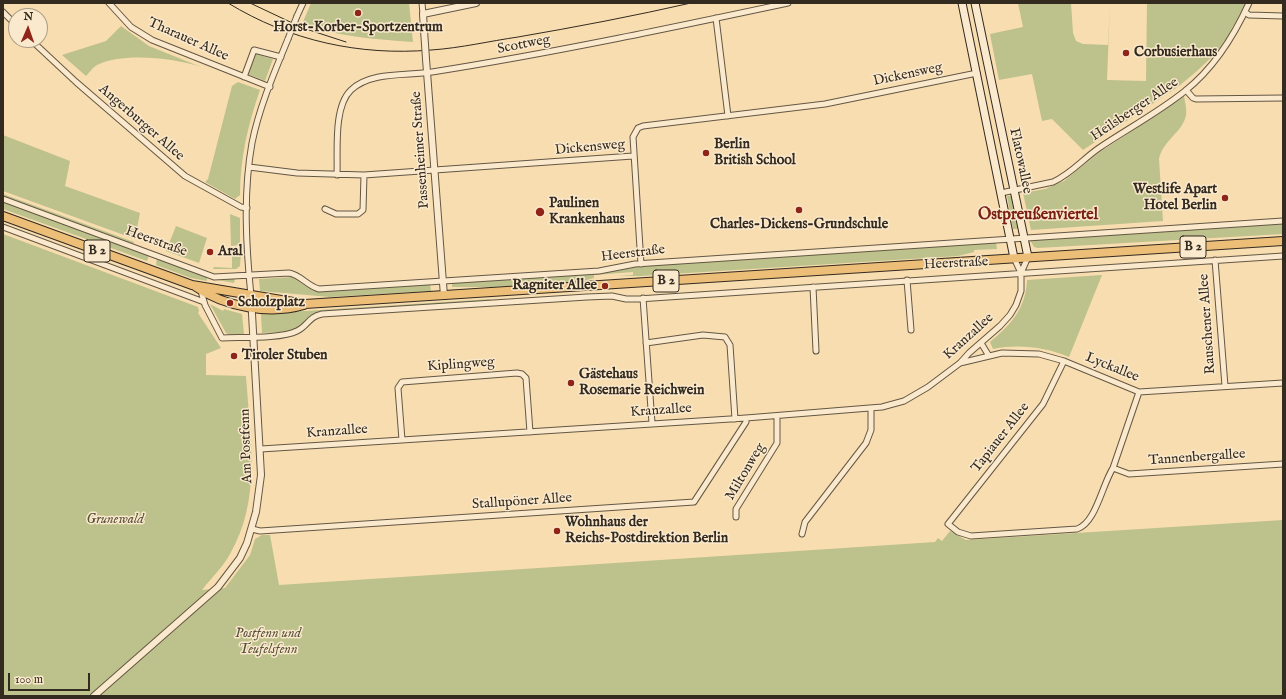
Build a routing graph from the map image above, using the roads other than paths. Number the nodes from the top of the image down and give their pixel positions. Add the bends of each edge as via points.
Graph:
1 (109, 3) edge
2 (303, 3) edge
3 (422, 3) edge
4 (476, 3) edge
5 (788, 3) edge
6 (962, 3) edge
7 (975, 3) edge
8 (1249, 3) edge
9 (1245, 12) junction
10 (423, 14) junction
11 (1283, 16) edge
12 (716, 18) junction
13 (40, 48) edge
14 (281, 58) junction
15 (988, 71) junction
16 (427, 73) junction
17 (977, 73) junction
18 (244, 77) junction
19 (270, 87) junction
20 (1186, 90) junction
21 (1283, 98) edge
22 (728, 116) junction
23 (634, 156) junction
24 (249, 167) junction
25 (435, 170) junction
26 (337, 175) junction
27 (364, 175) junction
28 (1013, 191) junction
29 (1001, 193) junction
30 (3, 199) edge
31 (246, 208) junction
32 (325, 209) dead end
33 (3, 216) edge
34 (1283, 221) edge
35 (3, 227) edge
36 (1023, 238) junction
37 (1010, 239) junction
38 (1283, 241) edge
39 (1283, 256) edge
40 (1028, 257) junction
41 (1014, 258) junction
42 (1215, 260) junction
43 (641, 264) junction
44 (1021, 273) junction
45 (249, 276) junction
46 (443, 280) junction
47 (907, 280) junction
48 (192, 284) junction
49 (813, 287) junction
50 (201, 291) junction
51 (251, 296) junction
52 (444, 296) junction
53 (642, 298) junction
54 (204, 302) junction
55 (305, 304) junction
56 (252, 308) junction
57 (911, 330) dead end
58 (253, 337) junction
59 (646, 343) junction
60 (981, 343) junction
61 (816, 351) dead end
62 (989, 356) junction
63 (1064, 361) junction
64 (960, 363) junction
65 (1283, 383) edge
66 (1225, 386) junction
67 (1139, 392) junction
68 (871, 409) junction
69 (777, 416) junction
70 (735, 418) junction
71 (746, 418) junction
72 (652, 423) junction
73 (530, 432) junction
74 (402, 440) junction
75 (260, 449) junction
76 (1283, 464) edge
77 (1113, 468) junction
78 (736, 517) dead end
79 (252, 529) junction
80 (802, 534) dead end
81 (94, 696) edge

1 - 18 street, Tharauer Allee via 132,27 152,40
2 - 14 street, bridge
3 - 10 street, Passenheimer Straße
4 - 10 street
5 - 12 street, Scottweg
6 - 17 main road, Flatowallee
7 - 15 main road, Flatowallee
8 - 9 street, Heilsberger Allee
9 - 11 street
9 - 20 street, Heilsberger Allee via 1227,46
10 - 16 street, Passenheimer Straße, bridge
12 - 16 street, Scottweg via 546,53
12 - 22 street
13 - 31 street, Angerburger Allee via 185,176
14 - 18 street via 254,50
14 - 19 street
15 - 17 main road
15 - 28 main road, Flatowallee
16 - 25 street, Passenheimer Straße
16 - 26 street, Scottweg via 373,79 351,90 339,115
17 - 22 street, Dickensweg via 825,104
17 - 29 main road, Flatowallee
18 - 19 street, Tharauer Allee
19 - 24 street via 256,129
20 - 21 street via 1196,99
20 - 28 street, Heilsberger Allee via 1098,149 1060,179
22 - 23 street, Dickensweg via 638,128 633,137
23 - 25 street, Dickensweg
23 - 43 street
24 - 26 street, Dickensweg
24 - 31 street
25 - 27 street, Dickensweg
25 - 46 street, Passenheimer Straße
26 - 27 street, Dickensweg
27 - 32 street via 361,213 336,214
28 - 29 street, Heilsberger Allee
28 - 36 main road, Flatowallee
29 - 37 main road, Flatowallee
30 - 45 street, Heerstraße via 214,277
31 - 45 street
33 - 48 main road, Heerstraße / B 2
34 - 36 street, Heerstraße
35 - 54 street
36 - 37 street, Heerstraße
36 - 40 main road, Flatowallee
37 - 41 main road, Flatowallee
37 - 43 street, Heerstraße
38 - 40 main road, Heerstraße / B 2
39 - 42 street, Heerstraße
40 - 41 main road, Heerstraße / B 2
40 - 44 street
41 - 44 street
41 - 52 main road, Heerstraße / B 2
42 - 44 street, Heerstraße
42 - 66 street, Rauschener Allee
43 - 46 street, Heerstraße via 599,271
44 - 47 street, Heerstraße
44 - 60 street, Kranzallee via 1021,291 1014,310
45 - 46 street, Heerstraße via 293,274 309,286 319,289
45 - 51 street
46 - 52 street, Passenheimer Straße
47 - 49 street, Heerstraße
47 - 57 street
48 - 50 main road, Heerstraße / B 2
48 - 51 main road, Heerstraße / B 2
49 - 53 street, Heerstraße
49 - 61 street
50 - 54 street, Heerstraße
50 - 56 main road, Heerstraße / B 2 via 230,303
51 - 55 main road, Heerstraße / B 2
51 - 56 street, Am Postfenn
52 - 55 main road, Heerstraße / B 2
53 - 58 street, Heerstraße via 588,297 322,314 311,318 300,329 291,333
53 - 59 street
54 - 58 street, Heerstraße via 222,338
55 - 56 main road, Heerstraße / B 2 via 285,308
56 - 58 street, Am Postfenn
58 - 75 street, Am Postfenn
59 - 70 street via 703,335 725,337 730,345
59 - 72 street
60 - 62 street
60 - 64 street, Kranzallee
62 - 63 street, Lyckallee via 1025,353
62 - 64 street, Lyckallee
63 - 67 street, Lyckallee
63 - 77 street, Tapiauer Allee via 1044,404 948,524 958,532 971,536 1077,529 1089,522
64 - 68 street, Kranzallee via 915,395
65 - 66 street, Lyckallee
66 - 67 street, Lyckallee
67 - 77 street
68 - 69 street, Kranzallee
68 - 80 street via 871,430 866,443 805,522
69 - 71 street, Kranzallee
69 - 78 street, Miltonweg via 778,440 736,509
70 - 71 street, Kranzallee
70 - 72 street, Kranzallee
71 - 79 street, Stallupöner Allee via 746,422 694,502 260,531
72 - 73 street, Kranzallee
73 - 74 street, Kranzallee
73 - 74 street, Kiplingweg via 526,378 515,373 402,382 398,388
74 - 75 street, Kranzallee
75 - 79 street, Am Postfenn via 259,495
76 - 77 street, Tannenbergallee via 1129,474
79 - 81 street, Am Postfenn via 240,558 218,587

